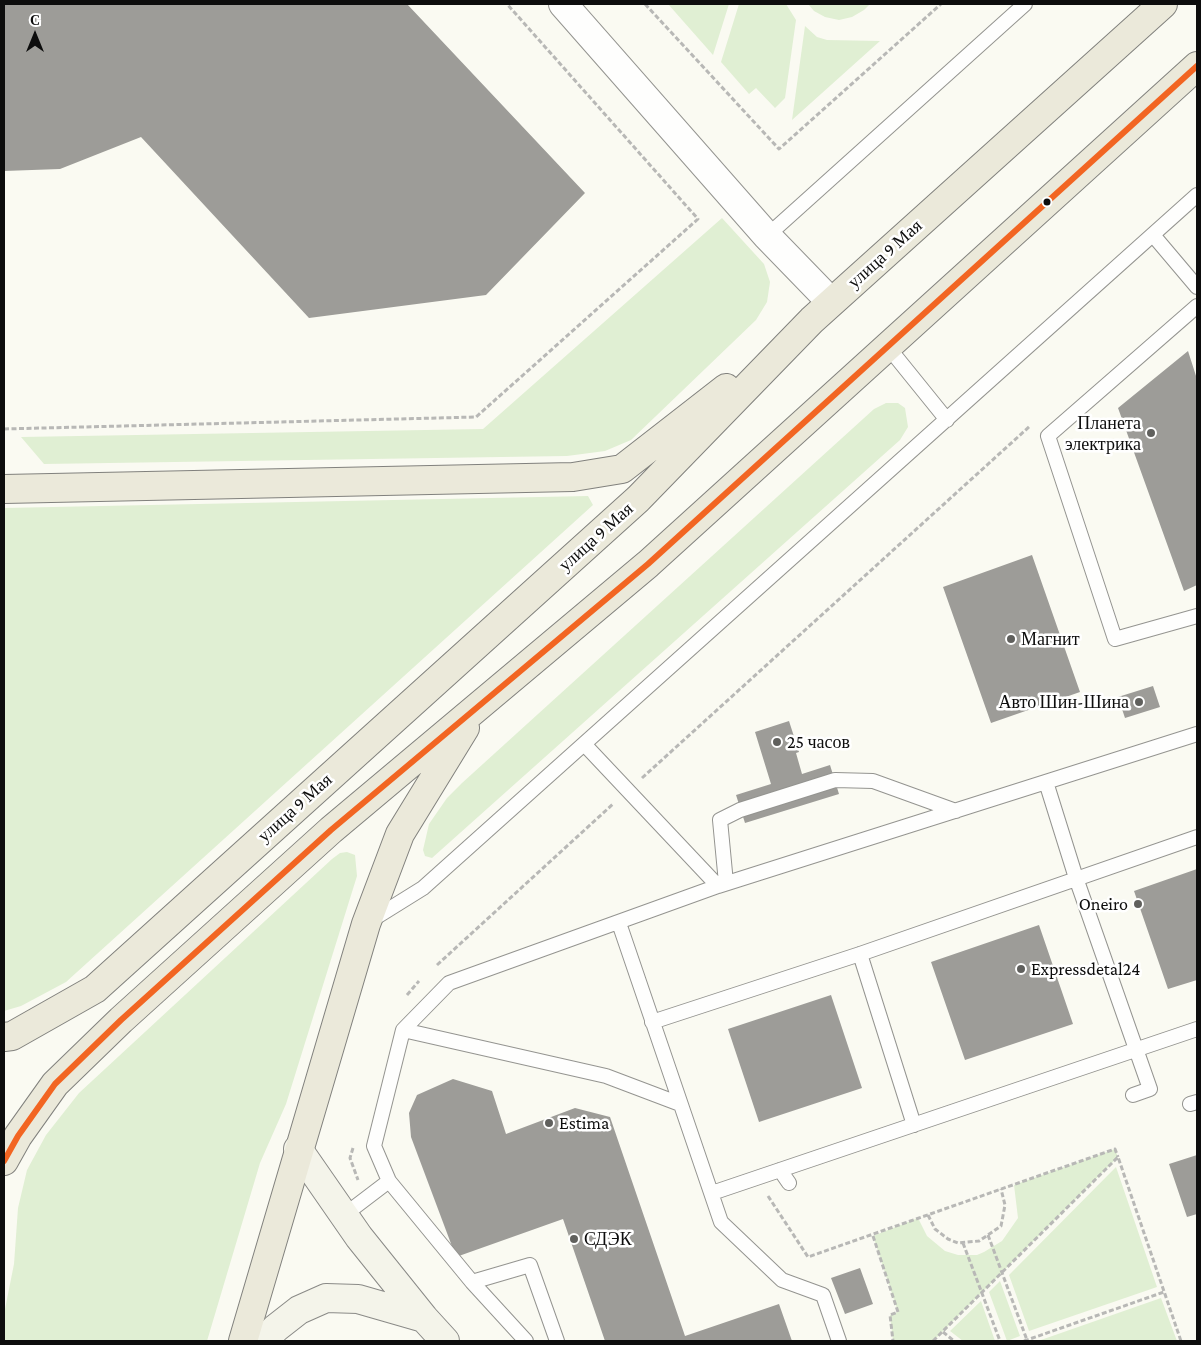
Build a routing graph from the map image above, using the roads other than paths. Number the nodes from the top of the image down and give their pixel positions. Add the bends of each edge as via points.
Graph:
1 (563, 4) edge
2 (1025, 4) edge
3 (1163, 4) edge
4 (1197, 66) edge
5 (1197, 195) edge
6 (1153, 235) junction
7 (767, 236) junction
8 (1197, 286) edge
9 (832, 302) junction
10 (1197, 306) edge
11 (812, 320) junction
12 (888, 347) junction
13 (947, 420) junction
14 (4, 489) edge
15 (1197, 616) edge
16 (478, 707) junction
17 (1197, 734) edge
18 (584, 745) junction
19 (1046, 782) junction
20 (956, 811) junction
21 (1197, 837) edge
22 (1076, 878) junction
23 (722, 885) junction
24 (619, 923) junction
25 (366, 924) junction
26 (860, 954) junction
27 (652, 1022) junction
28 (1197, 1029) edge
29 (403, 1030) junction
30 (4, 1036) edge
31 (1136, 1049) junction
32 (1133, 1095) dead end
33 (680, 1104) junction
34 (914, 1125) junction
35 (298, 1149) junction
36 (4, 1161) edge
37 (780, 1170) junction
38 (389, 1181) junction
39 (789, 1183) dead end
40 (712, 1193) junction
41 (343, 1216) junction
42 (472, 1282) junction
43 (424, 1318) junction
44 (243, 1341) edge
45 (263, 1341) edge
46 (445, 1341) edge
47 (526, 1341) edge
48 (557, 1341) edge
49 (839, 1341) edge

1 - 7 street
2 - 7 lane
3 - 9 main road, улица 9 Мая
4 - 12 main road
5 - 6 lane
6 - 8 lane
6 - 13 lane
7 - 9 street
9 - 11 main road, улица 9 Мая
10 - 15 lane via 1048,436 1115,640
11 - 14 main road via 622,469 573,477
11 - 30 main road, улица 9 Мая via 638,499 95,988 12,1036
12 - 13 lane
12 - 16 main road via 648,564
13 - 18 lane
16 - 25 main road via 400,834
16 - 36 main road via 331,830 101,1039 55,1084
17 - 19 lane
18 - 23 lane
18 - 25 lane via 423,888
19 - 20 lane
19 - 22 lane
20 - 23 lane
20 - 23 lane via 873,781 835,780 806,789 740,810 720,820
21 - 22 lane
22 - 26 lane
22 - 31 lane
23 - 24 lane
24 - 27 lane
24 - 29 lane via 450,983
25 - 35 main road
26 - 27 lane
26 - 34 lane
27 - 33 lane
28 - 31 lane
29 - 33 lane via 606,1076
29 - 38 lane via 374,1146
31 - 32 lane via 1150,1089
31 - 34 lane
33 - 40 lane
34 - 37 lane
35 - 41 street
35 - 44 main road
37 - 39 lane
37 - 40 lane
38 - 41 lane
38 - 42 lane
40 - 49 lane via 721,1222 782,1280 823,1295
41 - 43 street
42 - 47 lane
42 - 48 lane via 530,1266
43 - 45 street via 358,1299 326,1298 299,1310
43 - 46 street

